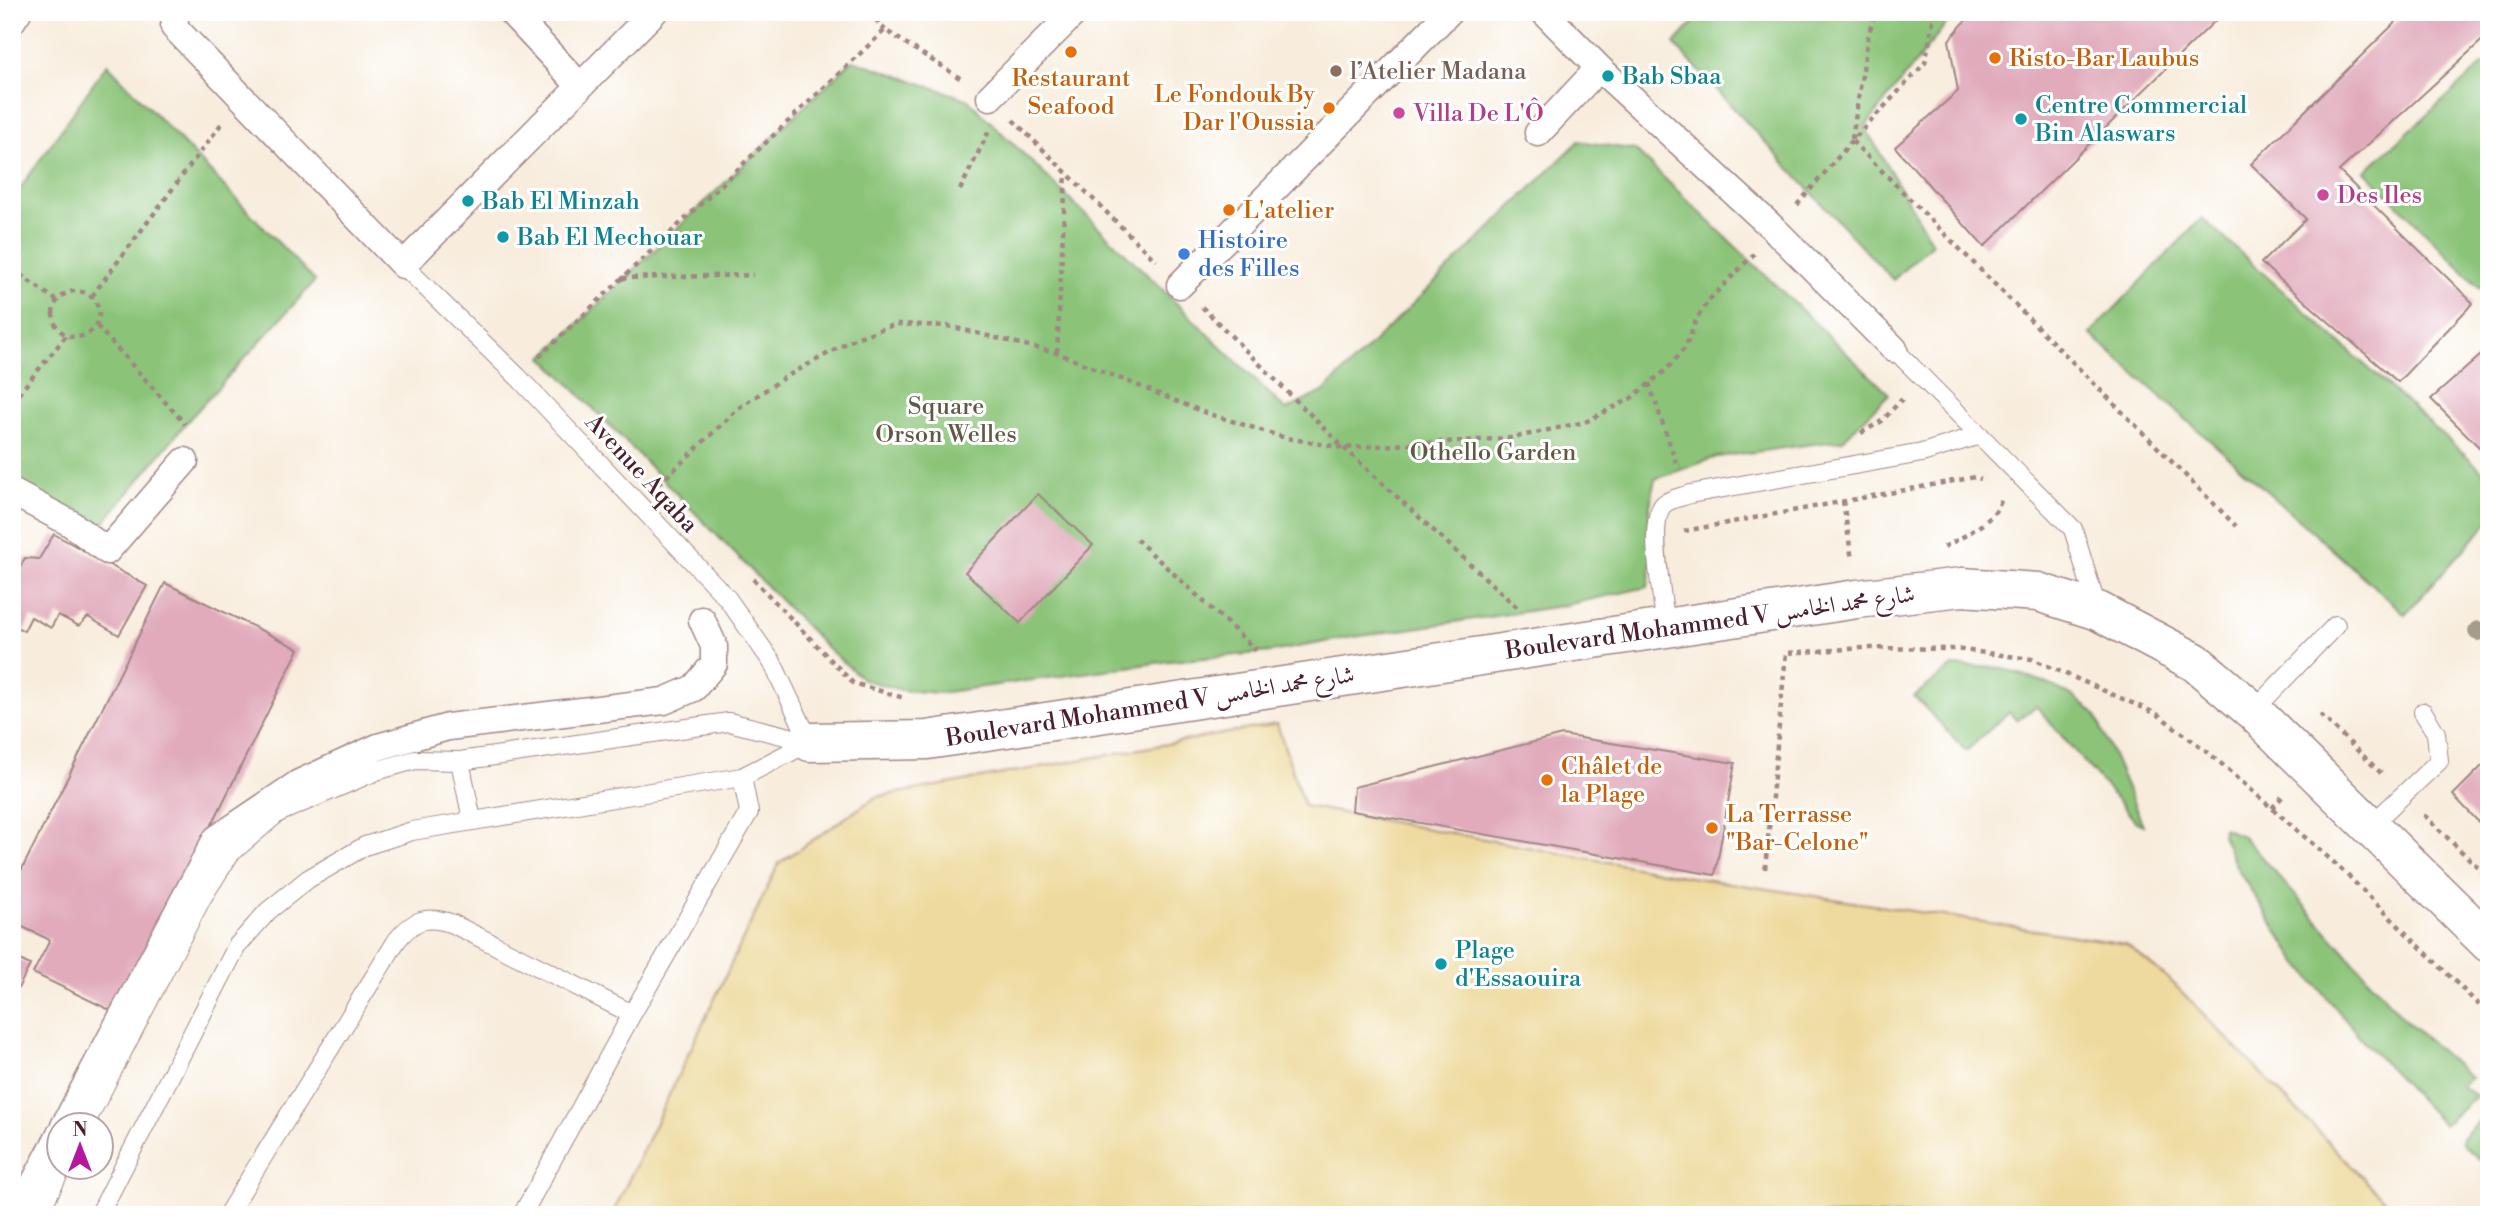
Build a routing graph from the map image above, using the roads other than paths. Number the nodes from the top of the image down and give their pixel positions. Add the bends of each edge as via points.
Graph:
1 (18, 12) edge
2 (176, 12) edge
3 (511, 12) edge
4 (654, 12) edge
5 (1075, 12) edge
6 (1449, 12) edge
7 (1544, 12) edge
8 (12, 21) edge
9 (1604, 72) junction
10 (579, 86) junction
11 (996, 103) road end
12 (1538, 133) dead end
13 (403, 265) junction
14 (1180, 285) road end
15 (1894, 349) joint
16 (1980, 435) junction
17 (185, 461) dead end
18 (12, 492) edge
19 (2098, 611) junction
20 (702, 620) dead end
21 (2336, 625) dead end
22 (1666, 628) junction
23 (2253, 711) junction
24 (2423, 712) dead end
25 (810, 742) junction
26 (460, 761) junction
27 (742, 777) junction
28 (471, 820) junction
29 (2370, 826) junction
30 (2489, 943) edge
31 (632, 1014) junction
32 (71, 1112) edge
33 (91, 1112) edge
34 (46, 1161) edge
35 (54, 1182) edge
36 (17, 1215) edge
37 (38, 1215) edge
38 (99, 1215) edge
39 (227, 1215) edge
40 (522, 1215) edge

1 - 8 street
2 - 13 street via 174,27
3 - 10 street
4 - 10 street
5 - 11 street
6 - 14 street
7 - 9 street
9 - 12 street
9 - 15 street via 1775,230
10 - 13 street
13 - 25 lane, Avenue Aqaba via 517,377 727,598 772,663
15 - 16 lane
16 - 19 lane via 2073,528
16 - 22 lane via 1922,453 1690,494 1665,503 1655,533
17 - 18 street via 107,551 70,523
19 - 22 street, Boulevard Mohammed V شارع محمد الخامس via 2038,592 1962,587
19 - 23 street, Boulevard Mohammed V شارع محمد الخامس via 2195,663
20 - 32 street via 714,646 714,664 694,688 664,701 448,727 378,747 299,783 216,839
21 - 23 lane
22 - 25 street, Boulevard Mohammed V شارع محمد الخامس via 927,740
23 - 29 street, Boulevard Mohammed V شارع محمد الخامس
24 - 29 lane via 2436,733 2439,761
25 - 26 lane via 729,722
25 - 27 lane
26 - 28 lane
26 - 33 lane via 415,760 341,785 278,813 230,854 202,898
27 - 28 lane
27 - 31 lane via 749,812
28 - 38 lane via 365,846 309,879 268,911 237,946
29 - 30 street, Boulevard Mohammed V شارع محمد الخامس
31 - 39 lane via 453,924 422,920 397,940
31 - 40 lane
34 - 36 street
35 - 37 lane

